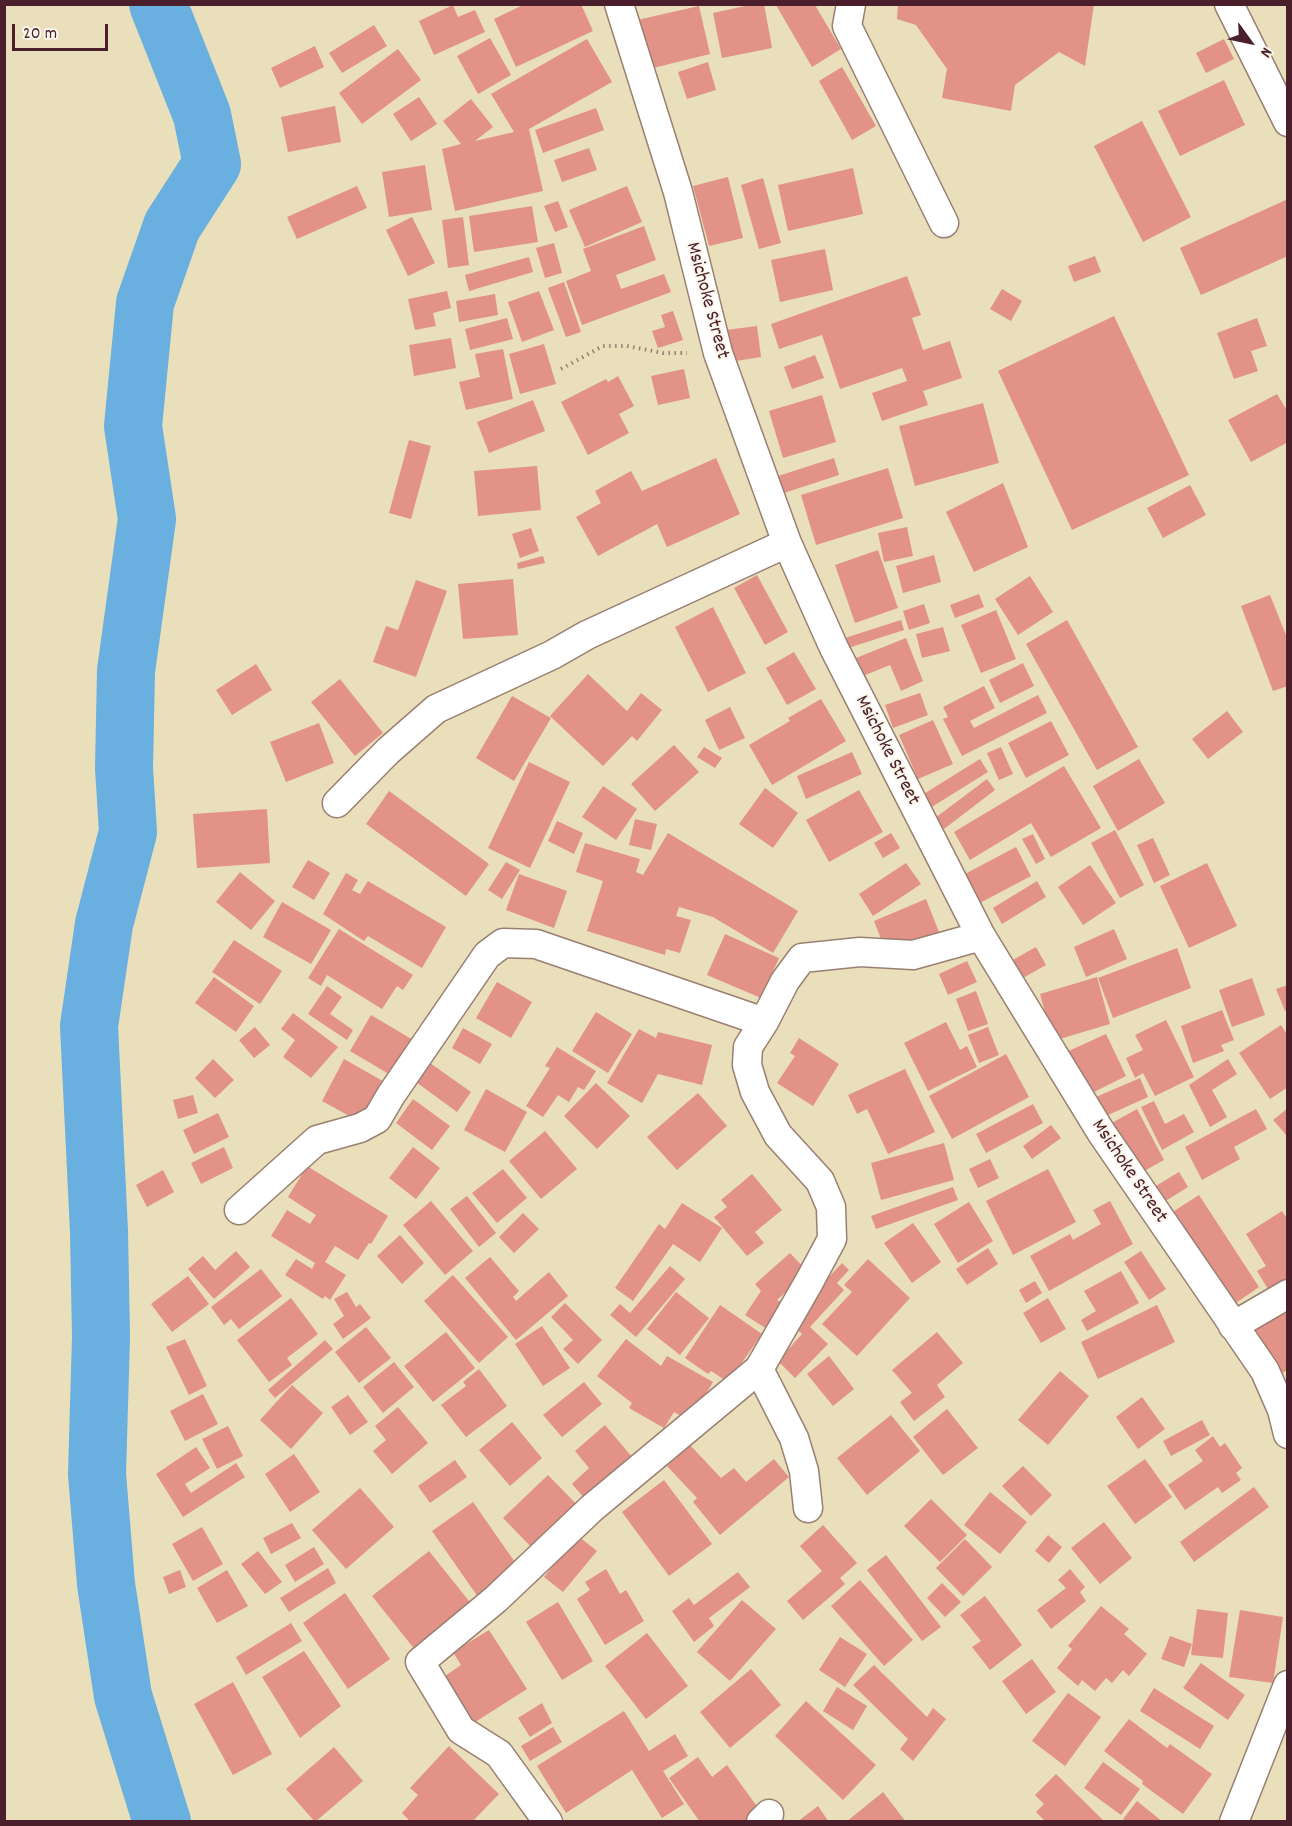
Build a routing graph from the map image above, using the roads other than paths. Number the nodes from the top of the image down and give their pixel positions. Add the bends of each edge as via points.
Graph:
1 (620, 4) edge
2 (850, 4) edge
3 (1229, 4) edge
4 (1287, 123) edge
5 (944, 223) dead end
6 (787, 543) junction
7 (337, 803) dead end
8 (981, 936) junction
9 (764, 1022) junction
10 (239, 1210) dead end
11 (1287, 1294) edge
12 (1233, 1326) junction
13 (759, 1369) junction
14 (1287, 1434) edge
15 (808, 1508) dead end
16 (1287, 1685) edge
17 (548, 1821) edge
18 (1234, 1821) edge

1 - 6 street, Msichoke Street via 678,192 718,354
2 - 5 street via 847,26
3 - 4 street
6 - 7 street via 436,709
6 - 8 street, Msichoke Street via 834,648
8 - 9 street via 914,955 860,952 802,958
8 - 12 street, Msichoke Street via 1101,1132
9 - 10 street via 536,944 503,943 487,955 376,1119 360,1128 317,1140
9 - 13 street via 748,1047 747,1065 755,1092 778,1135 820,1181 831,1206 832,1239
11 - 12 street
12 - 14 street, Msichoke Street via 1265,1371 1282,1410
13 - 15 street via 794,1438 804,1471
13 - 17 street via 592,1508 496,1599 420,1662 461,1730 499,1754
16 - 18 street

